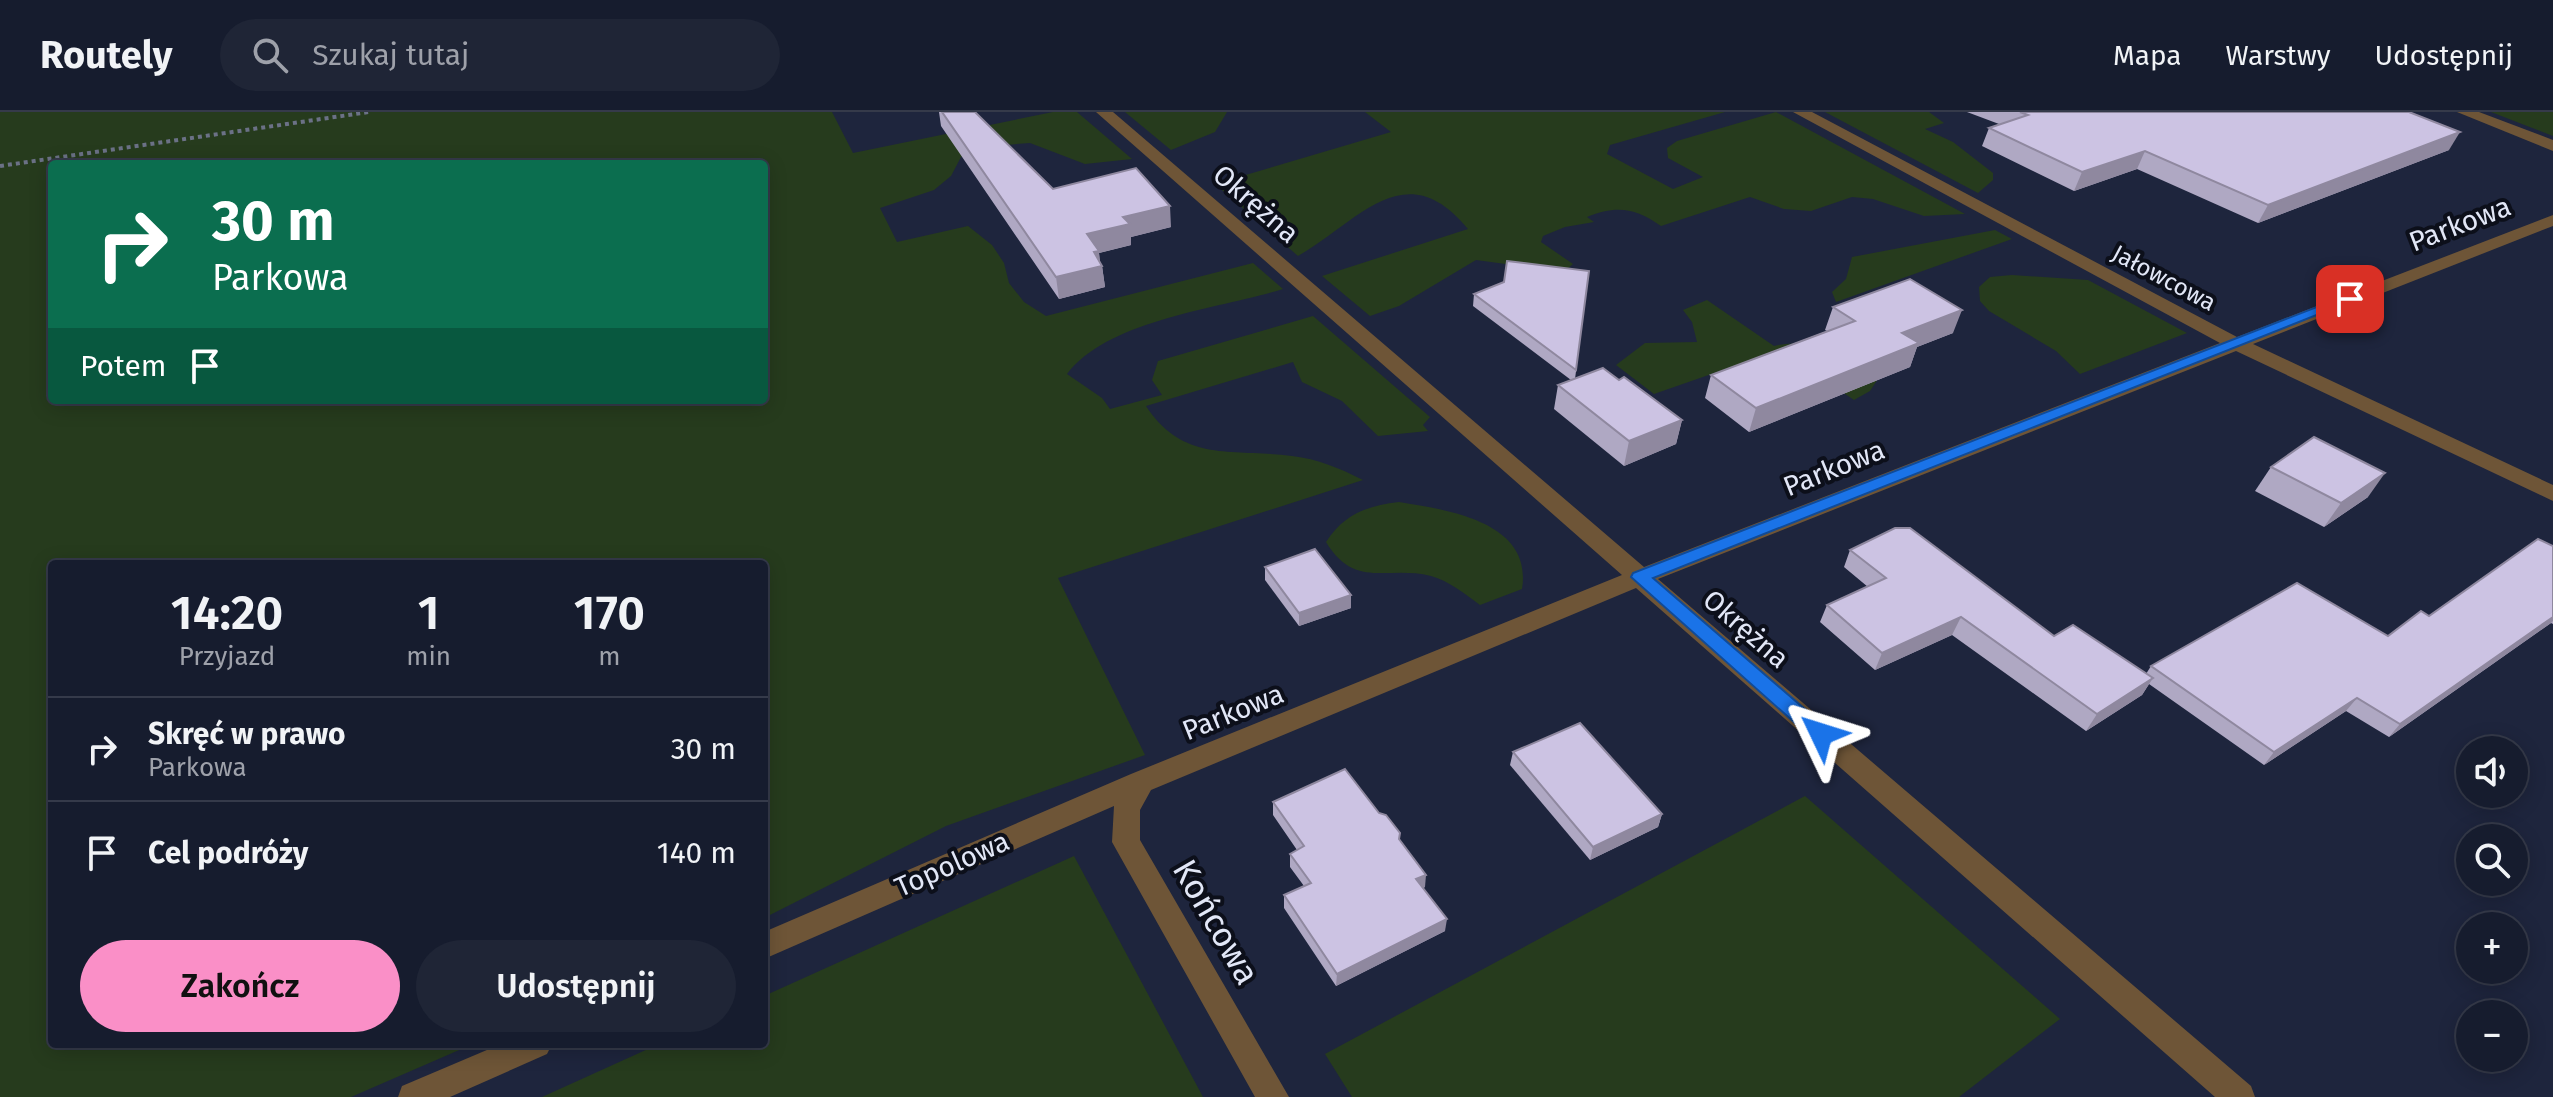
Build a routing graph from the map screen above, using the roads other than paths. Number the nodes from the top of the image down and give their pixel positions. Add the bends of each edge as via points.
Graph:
1 (1104, 112) edge
2 (1801, 112) edge
3 (2465, 112) edge
4 (2553, 146) edge
5 (2553, 220) edge
6 (2234, 343) junction
7 (2553, 494) edge
8 (1640, 577) junction
9 (1141, 782) junction
10 (768, 944) edge
11 (527, 1048) edge
12 (414, 1097) edge
13 (1273, 1097) edge
14 (2239, 1097) edge

1 - 8 street, Okrężna
2 - 6 street, Jałowcowa
3 - 4 street
5 - 6 street, Parkowa
6 - 7 street, Jałowcowa
6 - 8 street, Parkowa
8 - 9 street, Parkowa
8 - 14 street, Okrężna
9 - 10 street, Topolowa
9 - 13 street, Końcowa via 1126,804 1126,842
11 - 12 street

